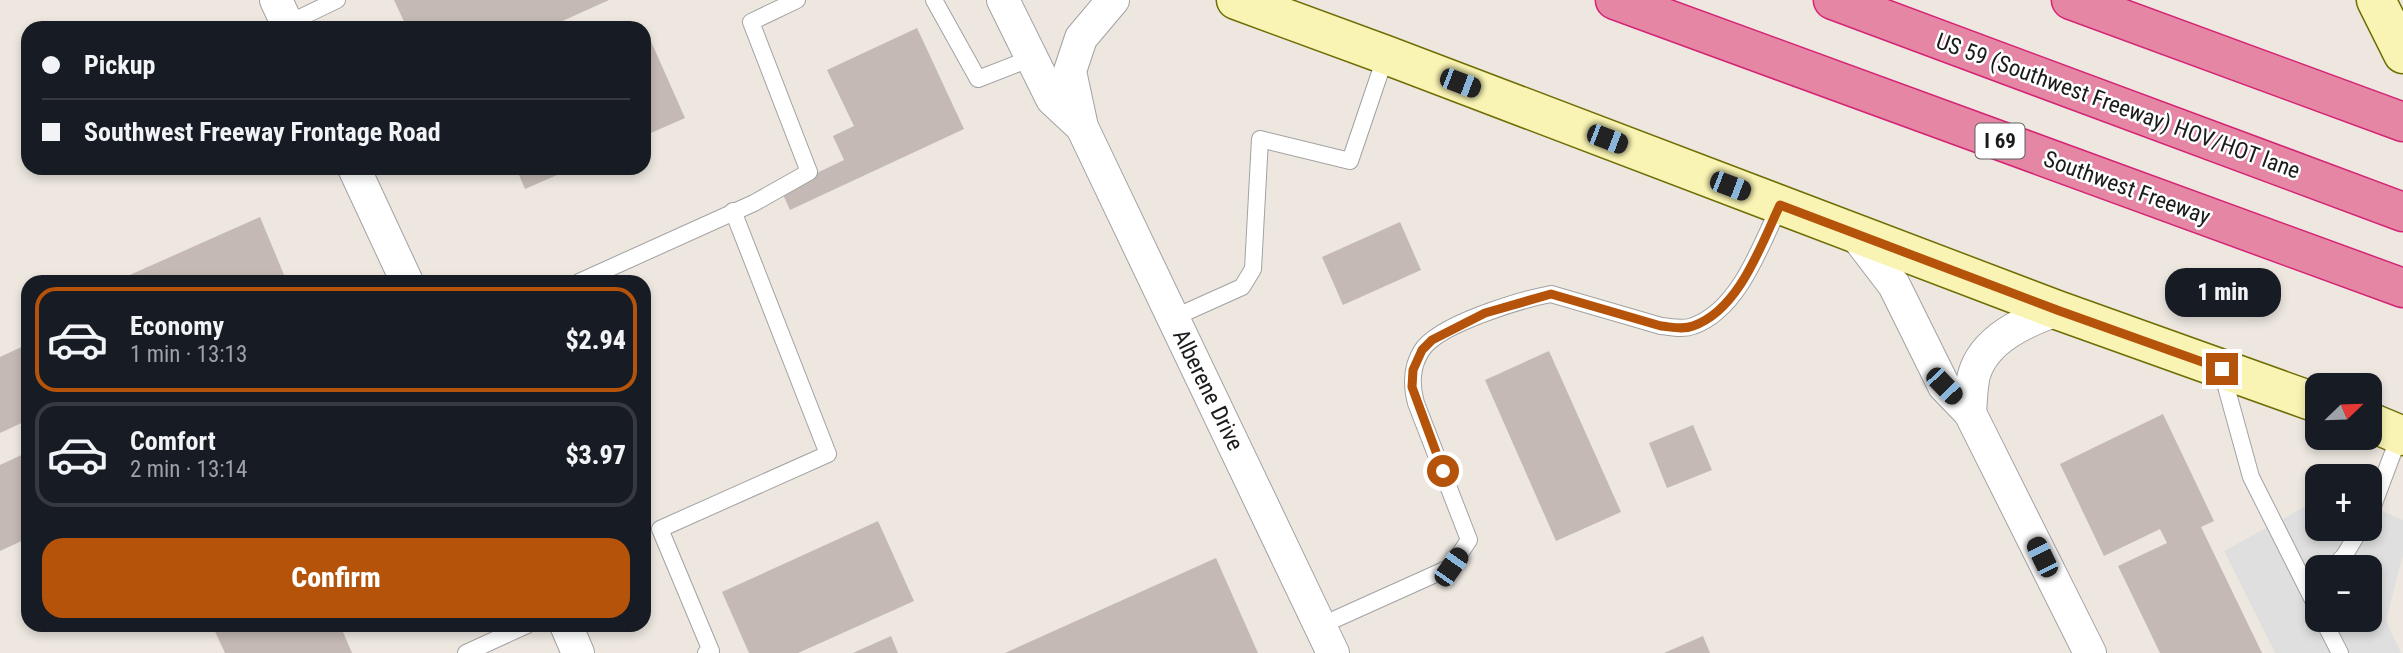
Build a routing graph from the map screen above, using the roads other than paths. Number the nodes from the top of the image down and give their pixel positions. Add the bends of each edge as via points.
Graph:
1 (337, 0) edge
2 (797, 0) edge
3 (934, 0) edge
4 (1003, 0) edge
5 (1113, 0) edge
6 (1236, 0) edge
7 (1615, 0) edge
8 (1833, 0) edge
9 (2071, 0) edge
10 (2376, 0) edge
11 (284, 17) edge
12 (2403, 54) edge
13 (1386, 55) junction
14 (1032, 58) junction
15 (2403, 122) edge
16 (1082, 127) junction
17 (357, 175) edge
18 (1780, 205) junction
19 (733, 211) junction
20 (2403, 212) edge
21 (1855, 234) junction
22 (404, 275) edge
23 (594, 275) edge
24 (2394, 284) edge
25 (2057, 310) junction
26 (1173, 318) junction
27 (2222, 369) junction
28 (2305, 399) edge
29 (1970, 413) junction
30 (2389, 424) edge
31 (2381, 464) edge
32 (2305, 573) edge
33 (512, 632) edge
34 (569, 632) edge
35 (2329, 632) edge
36 (1327, 639) edge
37 (466, 653) edge
38 (578, 653) edge
39 (706, 653) edge
40 (2090, 653) edge
41 (2340, 653) edge

1 - 11 lane
2 - 19 lane via 751,22 809,172
3 - 14 lane via 978,79
4 - 14 street, Alberene Drive
5 - 16 street, Alberene Drive via 1081,38 1070,71
6 - 13 main road
7 - 24 highway, Southwest Freeway / I 69
8 - 20 highway, US 59 (Southwest Freeway) HOV/HOT lane
9 - 15 highway
10 - 12 main road
13 - 18 main road
13 - 26 lane via 1350,161 1260,139 1253,269 1242,287
14 - 16 street, Alberene Drive via 1052,99
16 - 26 street, Alberene Drive
17 - 22 street
18 - 21 main road
18 - 36 lane via 1746,277 1721,308 1692,327 1661,326 1551,294 1485,313 1432,340 1413,370 1412,387 1469,540 1451,567
19 - 23 lane
19 - 39 lane via 828,454 660,529 711,651
21 - 25 main road
21 - 29 street via 1894,285 1944,386
25 - 27 main road
25 - 29 street via 2034,318 1992,345 1975,373
26 - 36 street, Alberene Drive
27 - 28 main road
27 - 32 lane via 2251,477
29 - 40 street
30 - 31 lane
33 - 37 lane
34 - 38 street
35 - 41 lane

